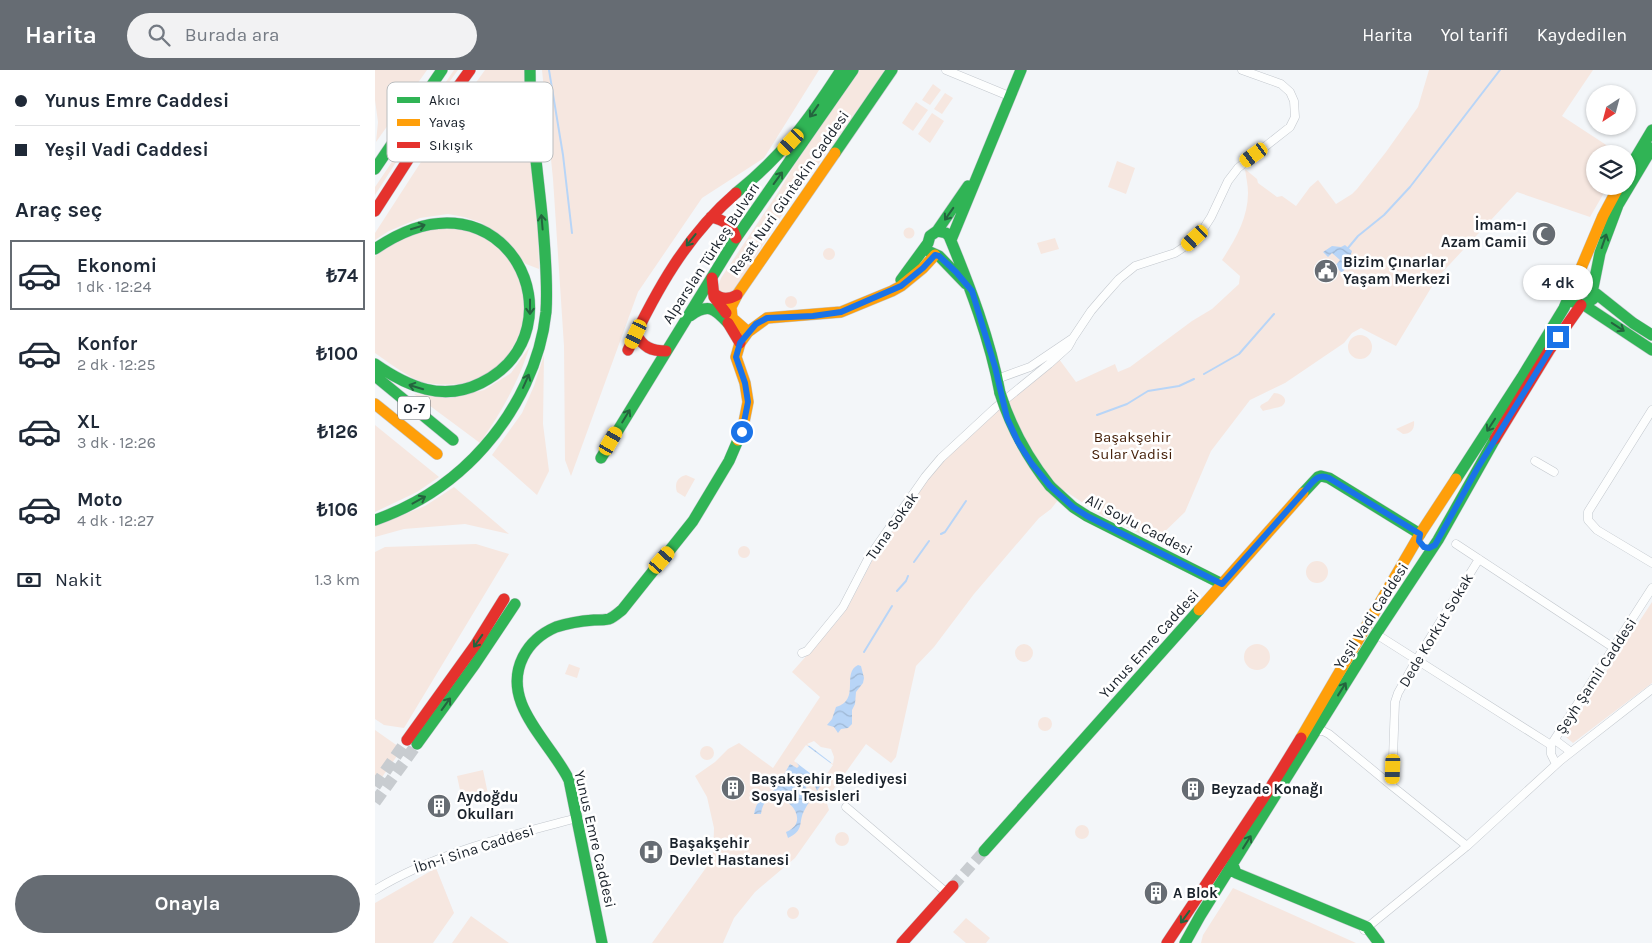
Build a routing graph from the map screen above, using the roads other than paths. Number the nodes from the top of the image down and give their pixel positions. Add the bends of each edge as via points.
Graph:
1 (442, 70) edge
2 (469, 70) edge
3 (841, 70) edge
4 (853, 70) edge
5 (892, 70) edge
6 (946, 70) edge
7 (1021, 70) edge
8 (1242, 70) edge
9 (434, 82) edge
10 (461, 82) edge
11 (1009, 96) junction
12 (1652, 130) edge
13 (1652, 148) edge
14 (387, 151) edge
15 (1636, 157) edge
16 (407, 162) edge
17 (537, 162) edge
18 (981, 168) junction
19 (375, 169) edge
20 (1614, 195) edge
21 (375, 211) edge
22 (711, 217) junction
23 (937, 231) junction
24 (736, 238) junction
25 (951, 242) junction
26 (928, 243) junction
27 (375, 249) edge
28 (937, 256) junction
29 (712, 277) junction
30 (1572, 290) junction
31 (1593, 290) junction
32 (711, 291) junction
33 (892, 291) junction
34 (972, 291) junction
35 (737, 295) junction
36 (1583, 305) junction
37 (686, 319) junction
38 (730, 320) junction
39 (749, 332) junction
40 (636, 334) junction
41 (1652, 335) edge
42 (1073, 338) junction
43 (740, 343) junction
44 (628, 350) dead end
45 (1652, 350) edge
46 (666, 351) junction
47 (375, 364) edge
48 (375, 376) edge
49 (997, 379) junction
50 (375, 404) edge
51 (1652, 410) edge
52 (453, 440) dead end
53 (437, 454) dead end
54 (601, 458) dead end
55 (1535, 461) dead end
56 (1553, 472) dead end
57 (375, 520) edge
58 (1420, 534) junction
59 (1436, 542) junction
60 (1456, 544) dead end
61 (1479, 559) junction
62 (1652, 563) edge
63 (1222, 584) junction
64 (1652, 588) edge
65 (509, 602) dead end
66 (1376, 634) junction
67 (1614, 648) junction
68 (802, 653) dead end
69 (1417, 659) junction
70 (1652, 689) edge
71 (1325, 716) junction
72 (1316, 731) junction
73 (1329, 734) junction
74 (412, 742) tunnel mouth
75 (1553, 742) junction
76 (1571, 752) junction
77 (1556, 764) junction
78 (1392, 786) junction
79 (846, 807) dead end
80 (577, 818) junction
81 (1467, 846) junction
82 (984, 852) tunnel mouth
83 (1233, 865) junction
84 (1222, 882) junction
85 (950, 889) joint
86 (375, 890) edge
87 (1365, 929) junction
88 (602, 943) edge
89 (903, 943) edge
90 (1167, 943) edge
91 (1185, 943) edge
92 (1371, 943) edge
93 (1379, 943) edge

1 - 9 main road
2 - 10 main road
3 -> 22 main road, Alparslan Türkeş Bulvarı via 791,142
24 -> 4 main road, Alparslan Türkeş Bulvarı
5 - 35 main road, Reşat Nuri Güntekin Caddesi
6 - 11 street
7 - 11 main road
8 - 42 street, Tuna Sokak via 1281,84 1290,92 1295,116 1290,127 1238,168 1202,231 1175,253 1135,266 1119,279
11 - 18 main road
12 - 15 main road
31 -> 13 main road via 1600,253 1618,205
14 - 19 main road
16 - 21 main road
57 -> 17 main road via 418,501 468,464 505,420 525,385 543,327 547,290
18 -> 23 main road
18 - 25 main road
20 - 30 main road, Yeşil Vadi Caddesi
22 - 24 main road via 732,227
22 -> 40 main road, Alparslan Türkeş Bulvarı via 682,252
23 - 25 main road via 946,233
23 - 26 main road via 930,236
24 - 29 main road, Alparslan Türkeş Bulvarı
25 - 28 main road via 949,251
25 - 34 main road, Ali Soylu Caddesi
26 - 28 main road via 929,250
26 - 33 main road
27 -> 47 main road via 397,235 428,223 472,226 493,236 517,260 527,283 530,312 526,332 515,354 495,376 465,390 450,393 414,386
28 - 33 main road
28 - 34 main road, Ali Soylu Caddesi
29 - 32 main road
29 - 37 main road, Alparslan Türkeş Bulvarı
30 - 31 main road via 1583,283
30 - 36 main road via 1572,300
30 -> 58 main road, Yeşil Vadi Caddesi via 1517,384
31 - 36 main road via 1593,299
31 - 41 main road
32 - 35 main road via 721,299
32 - 38 main road
33 - 39 main road via 841,312 767,318
34 - 49 main road, Ali Soylu Caddesi
35 - 38 main road, Reşat Nuri Güntekin Caddesi via 731,307
36 -> 45 main road
36 - 59 main road, Yeşil Vadi Caddesi via 1540,366
37 - 38 main road via 705,307
37 - 46 main road, Alparslan Türkeş Bulvarı
38 - 39 main road
38 - 43 main road
39 - 43 main road
40 - 44 main road, Alparslan Türkeş Bulvarı
40 - 46 main road via 646,348
42 - 49 street via 1030,367
42 - 68 street, Tuna Sokak via 1068,347 941,458 869,557 843,607
43 - 80 main road, Yunus Emre Caddesi via 736,357 748,402 742,432 729,461 693,521 614,617 552,628 533,643 518,667 518,698 565,770
54 -> 46 main road, Alparslan Türkeş Bulvarı
48 - 52 main road, O-7
49 - 63 main road, Ali Soylu Caddesi, bridge via 1007,418 1018,442 1050,486 1073,507
50 - 53 main road, O-7
51 - 62 street via 1588,512 1589,520 1597,530
55 - 56 street
58 - 59 main road via 1420,543 1424,547 1429,548
58 - 63 main road, Yunus Emre Caddesi via 1321,476
58 -> 90 main road, Yeşil Vadi Caddesi via 1272,784
59 - 66 main road, Yeşil Vadi Caddesi
60 - 61 street
61 - 67 street
61 - 69 street, Dede Korkut Sokak
63 - 82 main road, Yunus Emre Caddesi
64 - 67 street, Şeyh Şamil Caddesi
65 - 74 main road via 480,657
66 - 69 street
71 -> 66 main road, Yeşil Vadi Caddesi
67 - 75 street, Şeyh Şamil Caddesi
69 - 75 street
69 - 78 street, Dede Korkut Sokak via 1395,702
70 - 76 street
71 - 72 main road, Yeşil Vadi Caddesi
71 - 73 street
72 - 73 street
83 -> 72 main road, Yeşil Vadi Caddesi
73 - 78 street
75 - 76 street
75 - 77 street, Şeyh Şamil Caddesi via 1551,754
76 - 77 street
77 - 81 street
78 - 81 street
79 - 85 street
80 - 86 street, İbn-i Sina Caddesi via 511,835 423,864
80 - 88 main road, Yunus Emre Caddesi
81 - 87 street
83 - 84 main road, Yeşil Vadi Caddesi
83 - 87 main road via 1236,872
84 - 87 main road via 1232,879
84 - 91 main road, Yeşil Vadi Caddesi
85 - 89 main road
87 - 92 main road
87 - 93 main road

